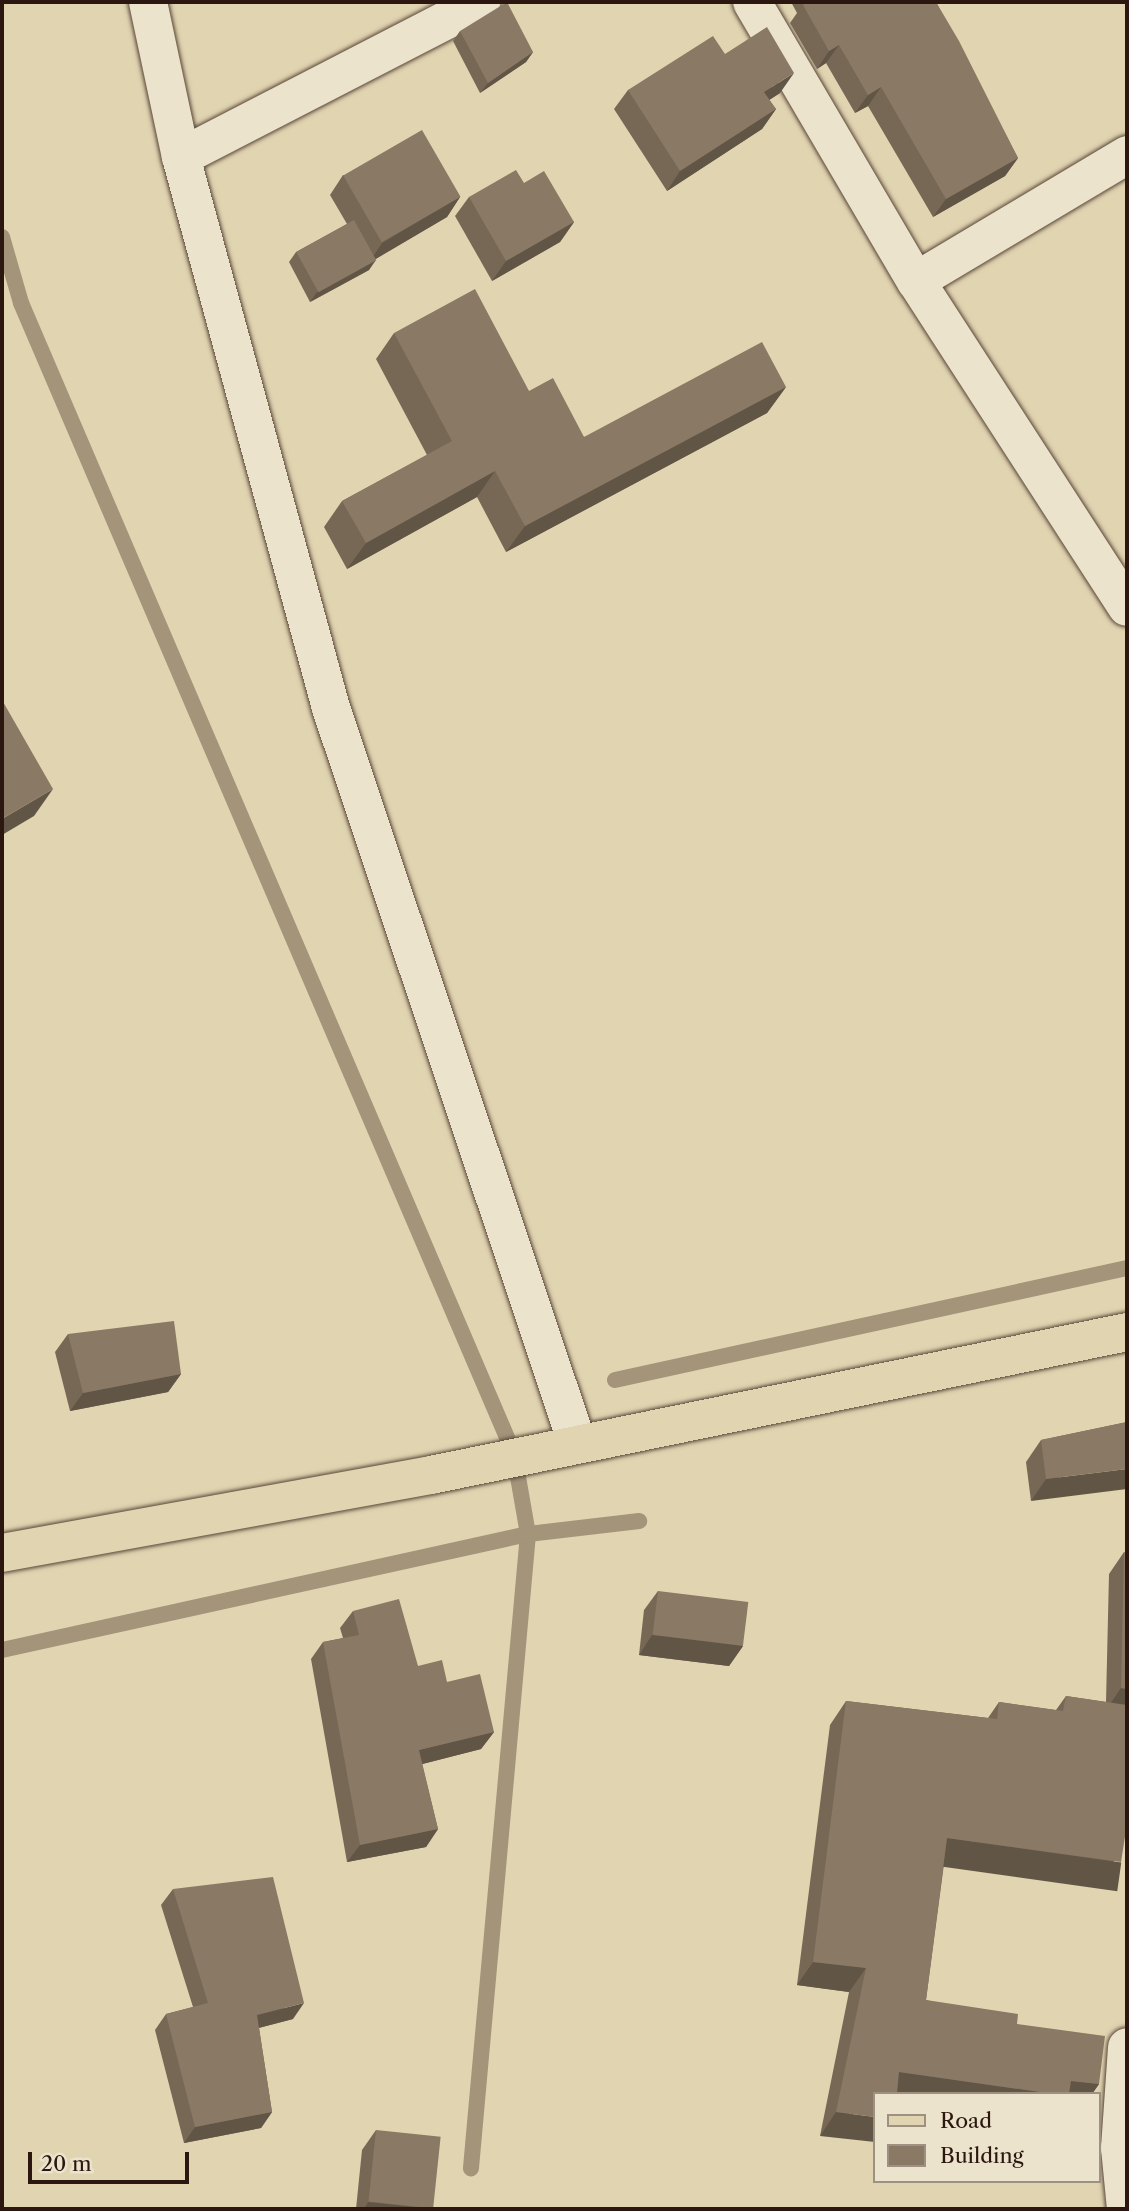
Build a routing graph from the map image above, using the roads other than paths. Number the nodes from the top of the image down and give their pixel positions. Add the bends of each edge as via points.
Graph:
1 (148, 2) edge
2 (481, 2) edge
3 (752, 2) edge
4 (1127, 155) edge
5 (181, 157) junction
6 (916, 281) junction
7 (1114, 562) edge
8 (1127, 607) edge
9 (1127, 1332) edge
10 (577, 1443) junction
11 (2, 1553) edge
12 (1127, 2047) edge
13 (1126, 2209) edge

1 - 5 street
2 - 5 street
3 - 6 street
4 - 6 street
5 - 10 street via 331,708
6 - 7 street
7 - 8 street
9 - 10 main road
10 - 11 main road via 431,1475
12 - 13 street via 1120,2148

